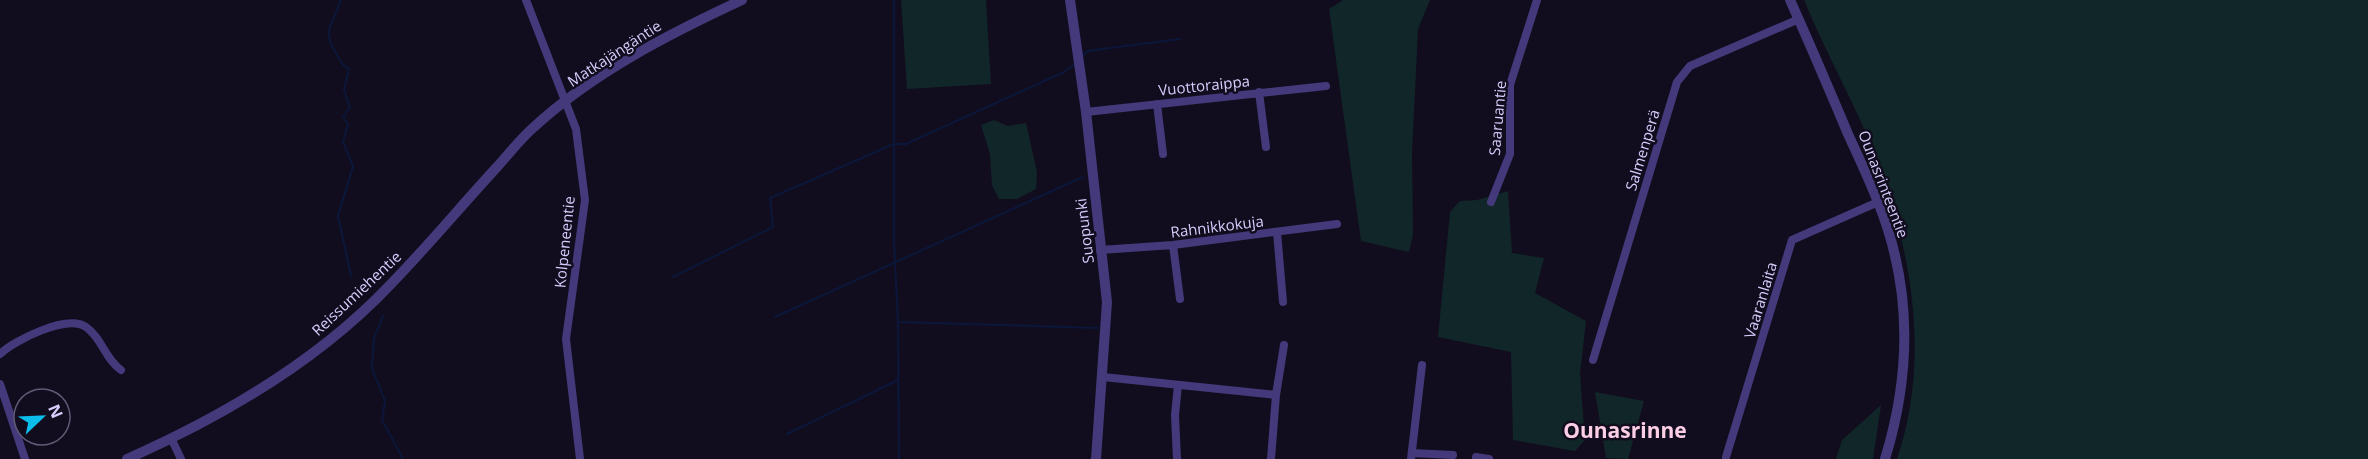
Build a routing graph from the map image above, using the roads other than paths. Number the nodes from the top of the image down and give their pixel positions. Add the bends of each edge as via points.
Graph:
1 (526, 0) edge
2 (742, 0) edge
3 (1070, 0) edge
4 (1537, 0) edge
5 (1790, 0) edge
6 (1799, 19) junction
7 (1326, 86) dead end
8 (1259, 92) junction
9 (567, 100) junction
10 (1157, 104) junction
11 (1086, 112) junction
12 (1266, 147) dead end
13 (1163, 154) dead end
14 (1491, 202) dead end
15 (1878, 202) junction
16 (1337, 224) dead end
17 (1277, 232) junction
18 (1173, 245) junction
19 (1100, 250) junction
20 (1180, 299) dead end
21 (1283, 302) dead end
22 (1284, 345) dead end
23 (0, 354) edge
24 (1593, 360) dead end
25 (1422, 365) dead end
26 (121, 370) dead end
27 (1103, 377) junction
28 (0, 384) edge
29 (1178, 386) junction
30 (1276, 395) junction
31 (171, 438) junction
32 (1453, 454) dead end
33 (1412, 456) edge
34 (1476, 457) dead end
35 (1726, 457) dead end
36 (25, 459) edge
37 (127, 459) edge
38 (181, 459) edge
39 (580, 459) edge
40 (1096, 459) edge
41 (1177, 459) edge
42 (1272, 459) edge
43 (1489, 459) edge
44 (1885, 459) edge

1 - 9 street, Kolpeneentie
2 - 9 street, Matkajängäntie via 643,49
3 - 11 street, Suopunki
4 - 14 street, Saaruantie via 1510,85 1510,154
5 - 6 street, Ounasrinteentie
6 - 15 street, Ounasrinteentie
6 - 24 street, Salmenperä via 1690,66 1677,82
7 - 8 street, Vuottoraippa
8 - 10 street, Vuottoraippa
8 - 12 street
9 - 31 street, Reissumiehentie via 533,128 390,286 335,336 265,386
9 - 39 street, Kolpeneentie via 576,129 585,200 566,339
10 - 11 street, Vuottoraippa
10 - 13 street
11 - 19 street, Suopunki
15 - 35 street, Vaaranlaita via 1792,240
15 - 44 street, Ounasrinteentie via 1894,253 1904,319 1901,388
16 - 17 street, Rahnikkokuja
17 - 18 street, Rahnikkokuja
17 - 21 street
18 - 19 street, Rahnikkokuja
18 - 20 street
19 - 27 street, Suopunki via 1107,302
22 - 30 street
23 - 26 street via 55,326 77,323 96,337 110,362
25 - 33 street
27 - 29 street
27 - 40 street, Suopunki
28 - 36 street
29 - 30 street
29 - 41 street
30 - 42 street
31 - 37 street, Reissumiehentie
31 - 38 street
32 - 33 street
34 - 43 street

